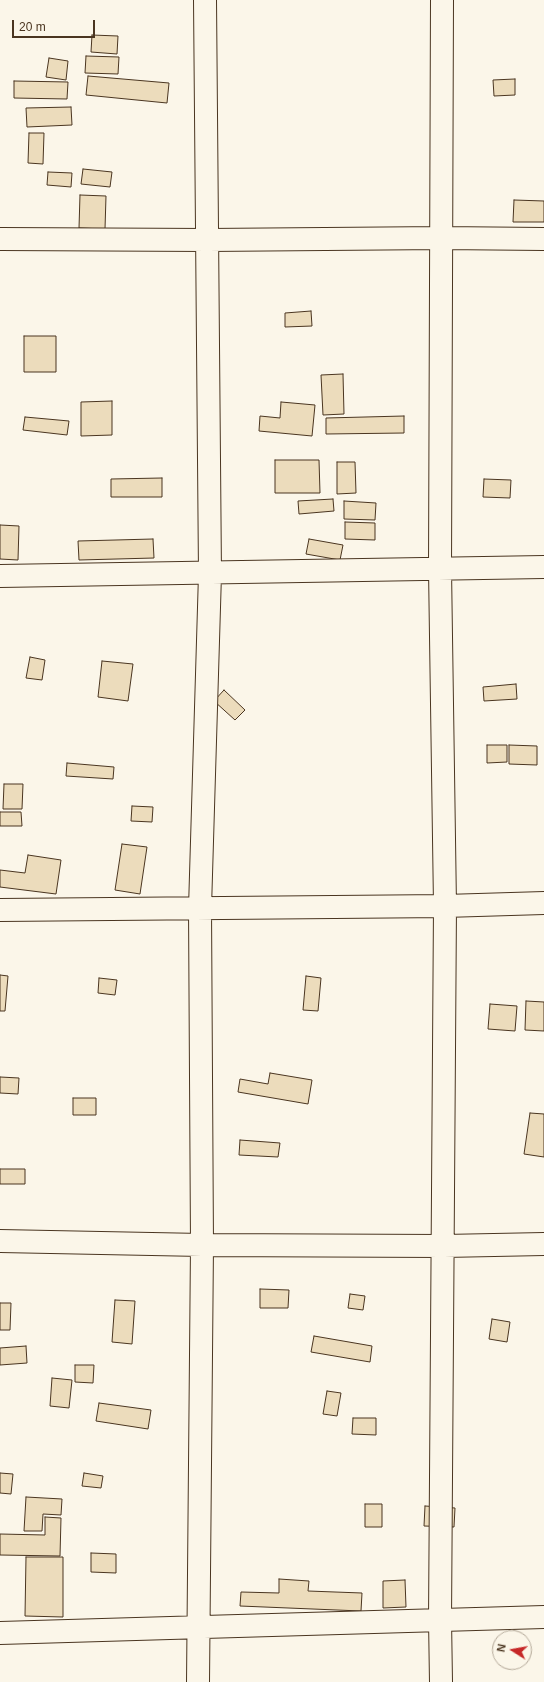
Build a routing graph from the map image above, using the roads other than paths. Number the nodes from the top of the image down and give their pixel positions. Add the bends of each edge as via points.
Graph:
1 (205, 0) edge
2 (442, 0) edge
3 (442, 238) junction
4 (0, 239) edge
5 (544, 239) edge
6 (208, 240) junction
7 (544, 566) edge
8 (440, 569) junction
9 (210, 574) junction
10 (0, 576) edge
11 (544, 903) edge
12 (445, 906) junction
13 (200, 908) junction
14 (0, 910) edge
15 (0, 1241) edge
16 (544, 1244) edge
17 (202, 1245) junction
18 (444, 1246) junction
19 (544, 1617) edge
20 (440, 1619) junction
21 (198, 1627) junction
22 (0, 1633) edge
23 (198, 1682) edge
24 (441, 1682) edge

1 - 6 street
2 - 3 street
3 - 5 street
3 - 6 street
3 - 8 street
4 - 6 street
6 - 9 street
7 - 8 street
8 - 9 street
8 - 12 street
9 - 10 street
9 - 13 street
11 - 12 street
12 - 13 street
12 - 18 street
13 - 14 street
13 - 17 street
15 - 17 street
16 - 18 street
17 - 18 street
17 - 21 street
18 - 20 street
19 - 20 street
20 - 21 street
20 - 24 street
21 - 22 street
21 - 23 street

